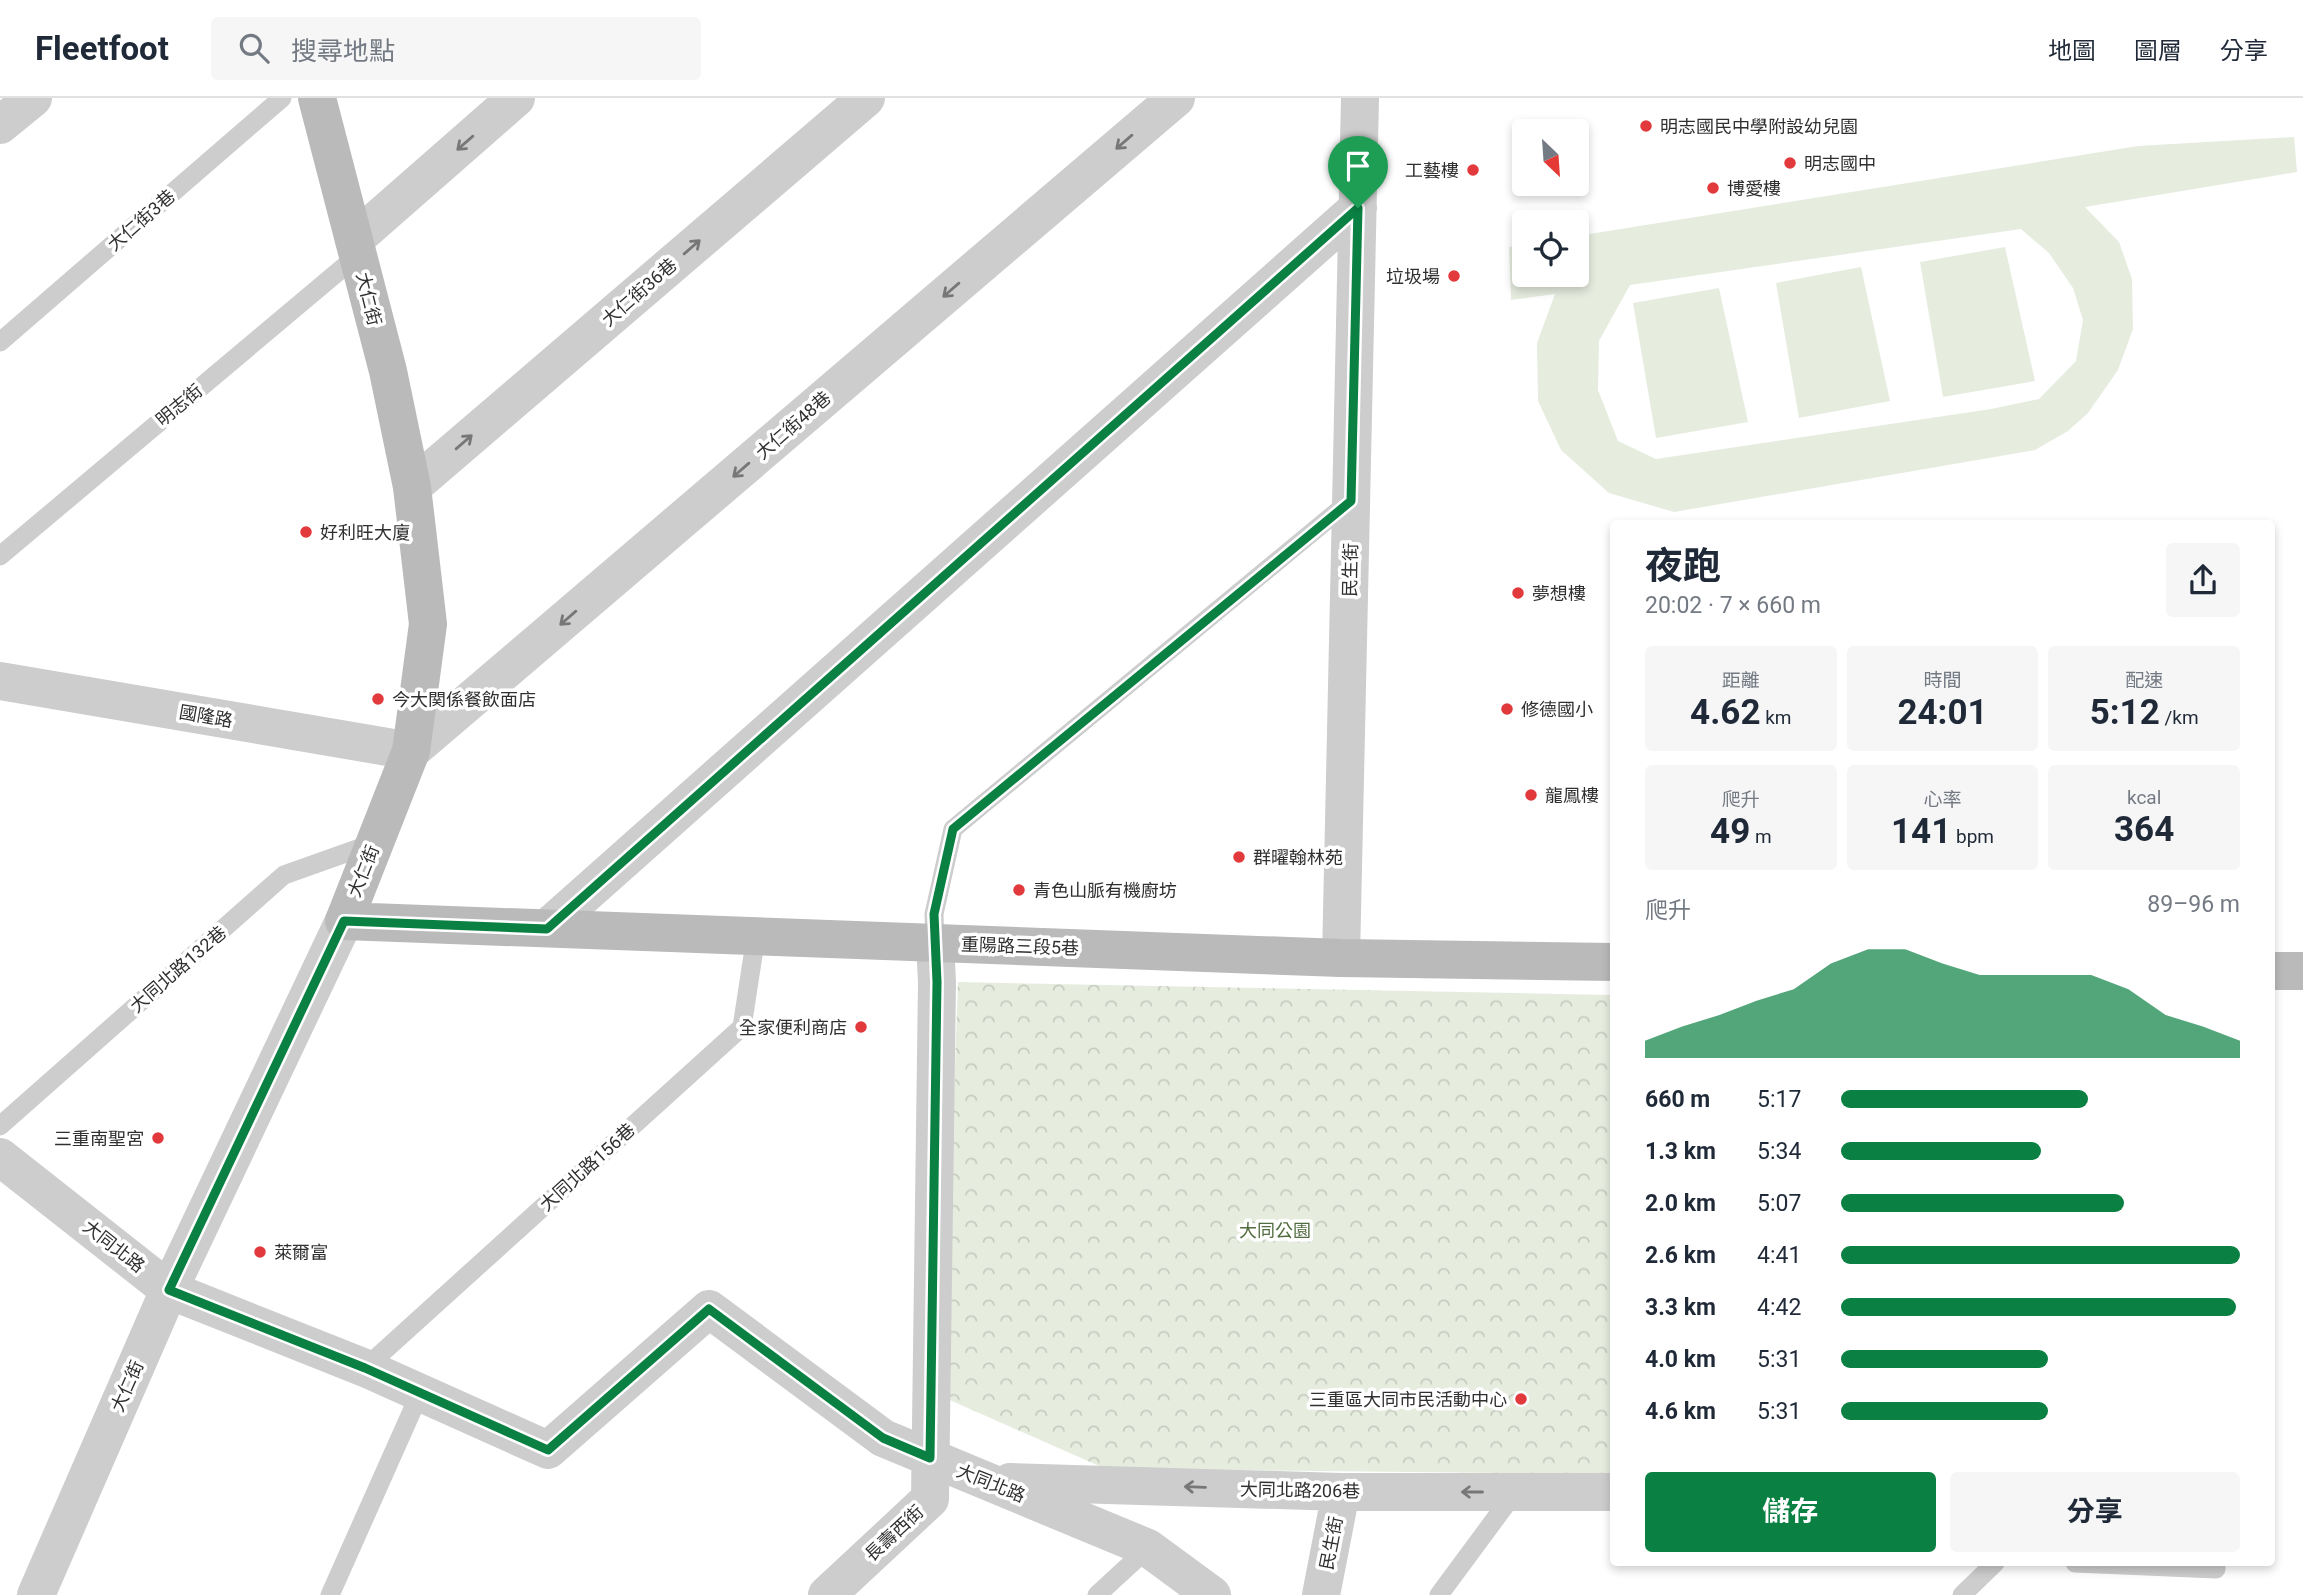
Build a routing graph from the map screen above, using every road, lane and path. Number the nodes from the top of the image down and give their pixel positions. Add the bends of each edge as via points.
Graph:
1 (33, 98) edge
2 (282, 98) edge
3 (317, 98) edge
4 (516, 98) edge
5 (866, 98) edge
6 (1176, 98) edge
7 (1360, 98) edge
8 (0, 125) edge
9 (1358, 208) junction
10 (356, 247) junction
11 (0, 342) edge
12 (412, 487) junction
13 (1351, 501) junction
14 (0, 556) edge
15 (0, 681) edge
16 (411, 751) junction
17 (374, 843) junction
18 (344, 921) junction
19 (547, 929) junction
20 (756, 936) junction
21 (935, 943) junction
22 (1341, 958) junction
23 (1610, 962) edge
24 (2275, 971) edge
25 (2303, 971) edge
26 (0, 1126) edge
27 (0, 1157) edge
28 (169, 1290) junction
29 (365, 1368) junction
30 (420, 1393) junction
31 (930, 1458) junction
32 (988, 1481) junction
33 (1341, 1492) junction
34 (1515, 1492) junction
35 (1610, 1492) edge
36 (1148, 1548) junction
37 (1992, 1566) edge
38 (36, 1595) edge
39 (330, 1595) edge
40 (827, 1595) edge
41 (1097, 1595) edge
42 (1212, 1595) edge
43 (1321, 1595) edge
44 (1439, 1595) edge
45 (1962, 1595) edge

1 - 8 street
2 - 11 lane, 大仁街3巷
3 - 10 street, 大仁街
4 -> 10 street, 明志街
12 -> 5 street, 大仁街36巷
6 -> 16 street, 大仁街48巷
7 - 9 street, 民生街
9 - 13 street, 民生街
9 - 19 street
10 - 12 street, 大仁街
10 - 14 lane, 明志街
12 - 16 street, 大仁街 via 428,624
13 - 21 lane via 953,829 934,914
13 - 22 street, 民生街
15 - 16 street, 國隆路
16 - 17 street, 大仁街
17 - 18 street, 大仁街
17 - 26 lane, 大同北路132巷 via 284,875
18 - 19 street, 重陽路三段5巷
18 - 28 street, 大仁街
19 - 20 street, 重陽路三段5巷
20 - 21 street, 重陽路三段5巷
20 - 29 lane, 大同北路156巷 via 742,1027
21 - 22 street, 重陽路三段5巷
21 - 31 street, 長壽西街
22 - 23 street, 重陽路三段5巷
24 - 25 street
27 - 28 street, 大同北路
28 - 29 street, 大同北路
28 - 38 street, 大仁街
29 - 30 street, 大同北路
30 - 31 street, 大同北路 via 548,1450 709,1309 883,1438
30 - 39 lane
31 - 32 street, 大同北路
31 - 40 street, 長壽西街 via 930,1499
33 -> 32 street, 大同北路206巷
32 - 36 street, 大同北路
34 -> 33 street, 大同北路206巷
33 - 43 street, 民生街
34 - 35 street, 大同北路206巷
34 - 44 lane
36 - 41 lane
36 - 42 street, 大同北路
37 - 45 lane

